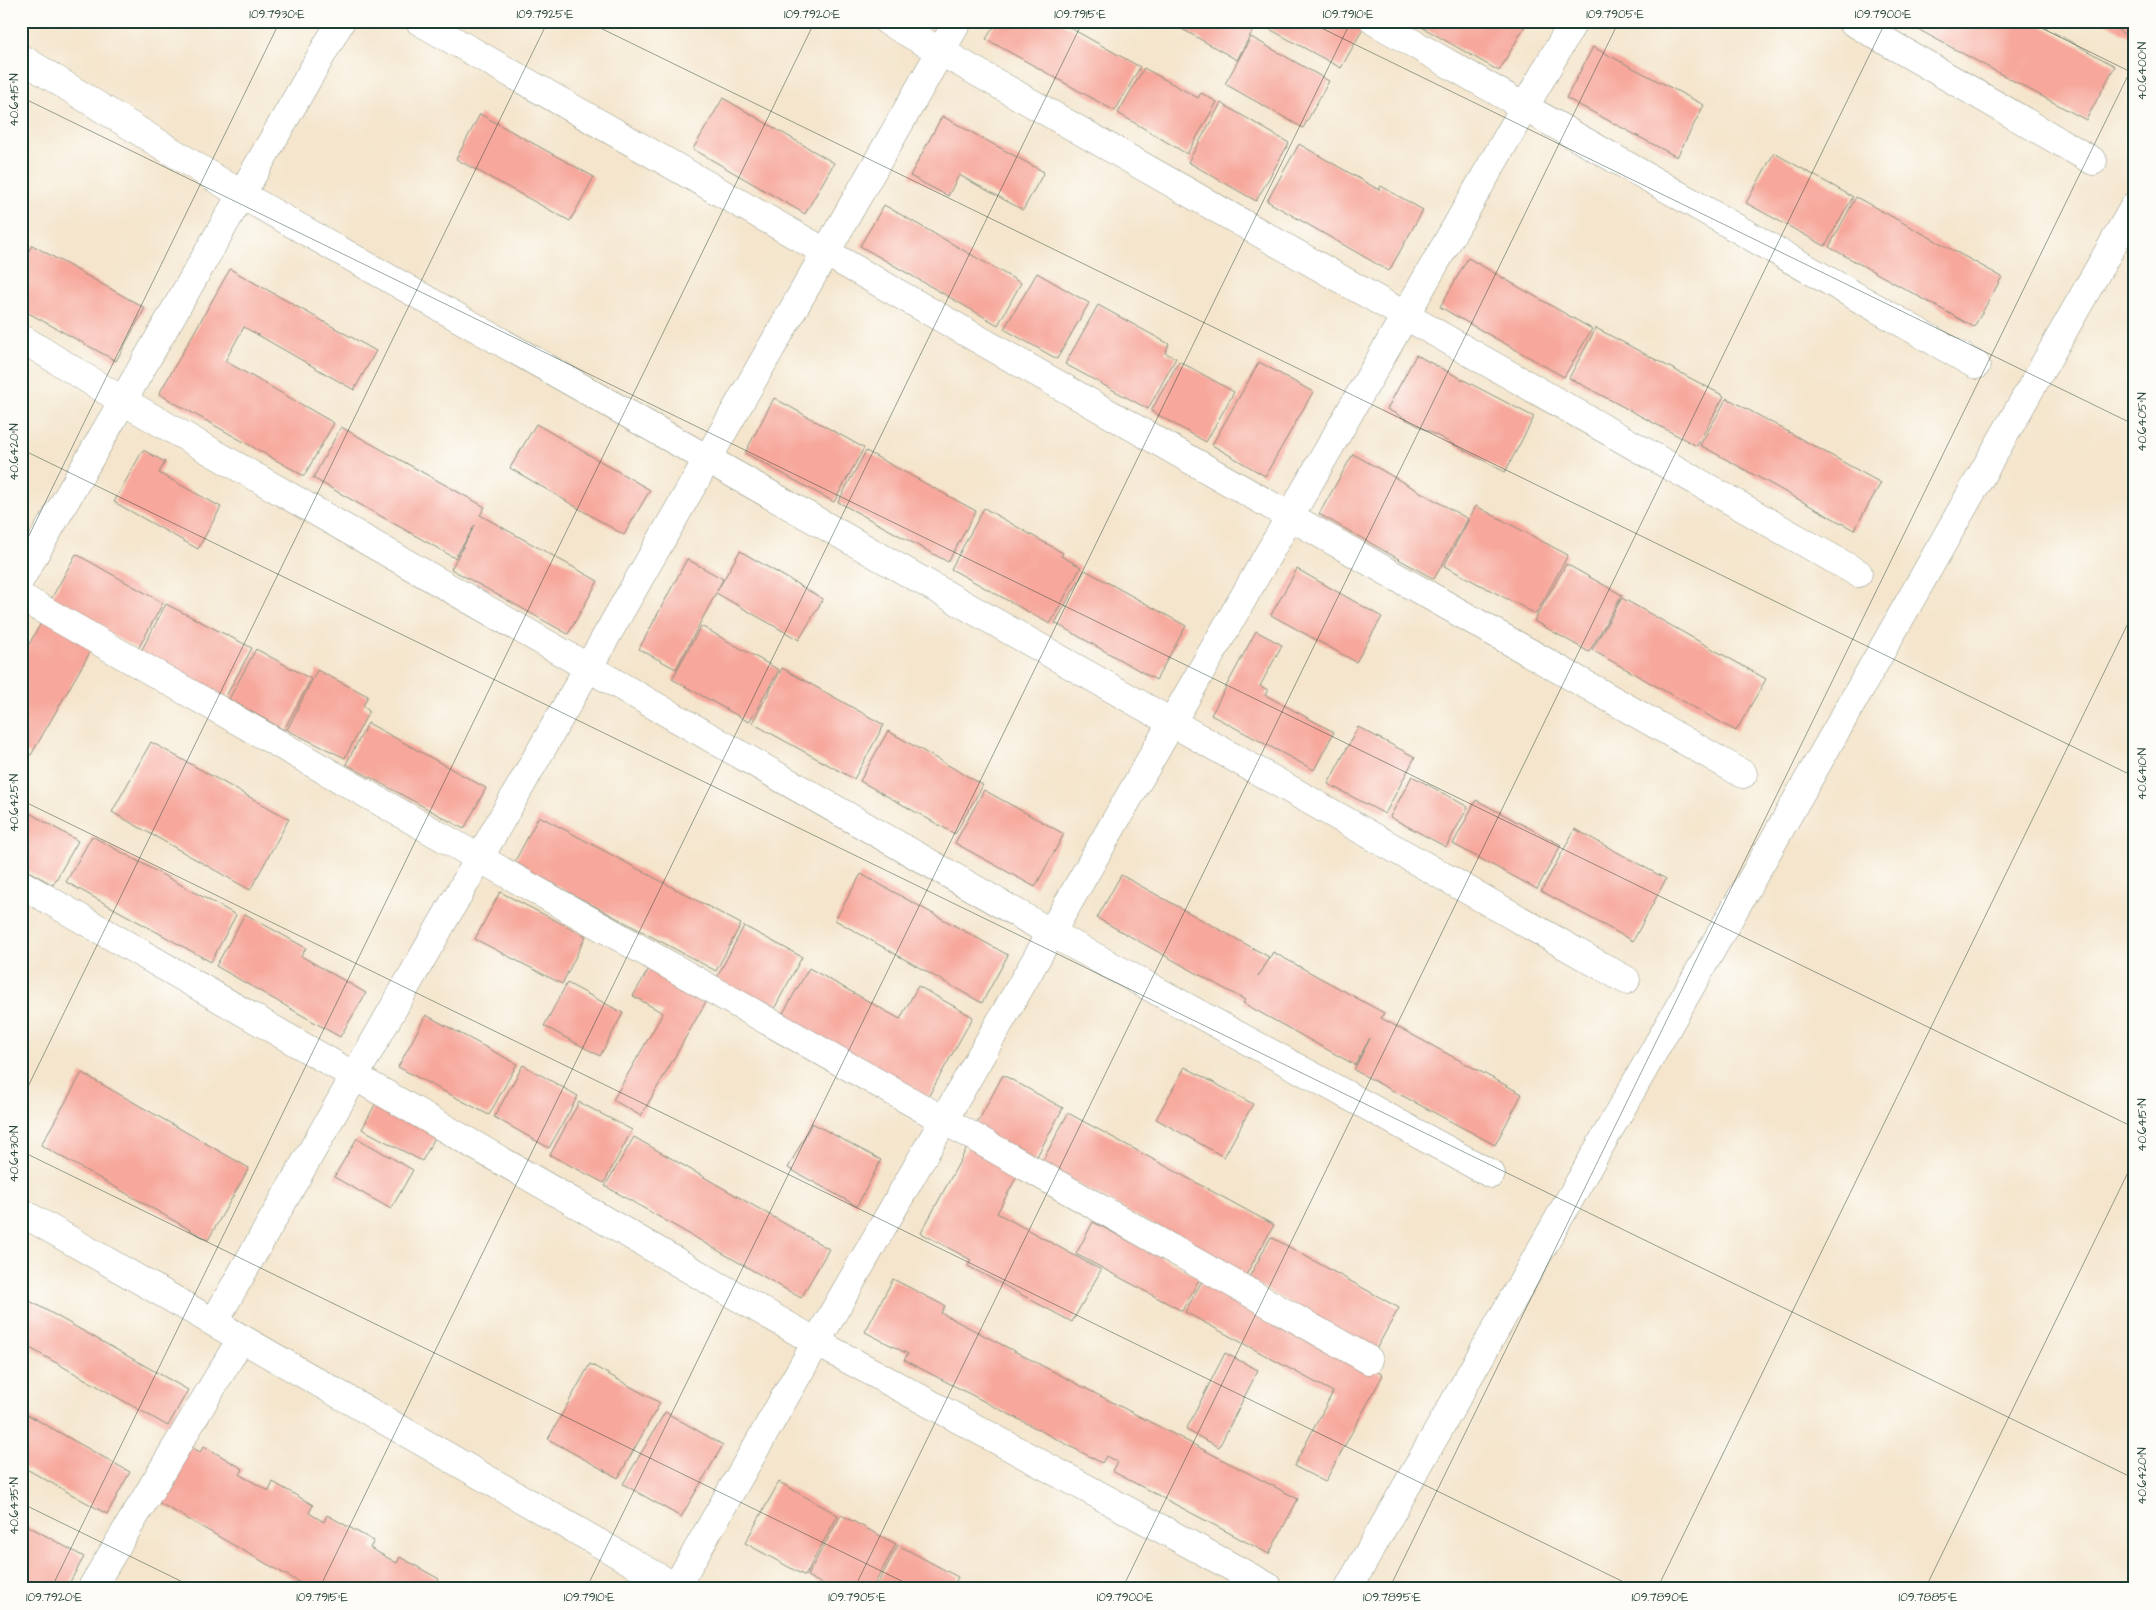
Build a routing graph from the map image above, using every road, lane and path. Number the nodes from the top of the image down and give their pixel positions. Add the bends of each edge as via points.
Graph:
1 (342, 21) edge
2 (419, 21) edge
3 (888, 21) edge
4 (958, 21) edge
5 (1374, 21) edge
6 (1574, 21) edge
7 (1851, 21) edge
8 (940, 51) junction
9 (21, 58) edge
10 (1525, 107) junction
11 (2092, 161) dead end
12 (242, 195) junction
13 (2135, 205) edge
14 (825, 252) junction
15 (1405, 316) junction
16 (21, 338) edge
17 (1976, 365) dead end
18 (123, 401) junction
19 (707, 459) junction
20 (1290, 516) junction
21 (1858, 573) dead end
22 (21, 578) edge
23 (21, 597) edge
24 (588, 667) junction
25 (1171, 723) junction
26 (1743, 774) dead end
27 (479, 858) junction
28 (21, 884) edge
29 (1051, 933) junction
30 (1626, 980) dead end
31 (355, 1076) junction
32 (944, 1121) junction
33 (1492, 1174) dead end
34 (21, 1212) edge
35 (214, 1322) junction
36 (241, 1339) junction
37 (816, 1342) junction
38 (1369, 1360) dead end
39 (669, 1586) edge
40 (1267, 1586) dead end
41 (91, 1589) edge
42 (1348, 1589) edge

1 - 12 street
2 - 14 street
3 - 8 street
4 - 8 street
5 - 10 street
6 - 10 street
7 - 11 street
8 - 14 street
8 - 15 street
9 - 12 street
10 - 15 street
10 - 17 street
12 - 18 street
12 - 19 street
13 - 42 street
14 - 19 street
14 - 20 street
15 - 20 street
15 - 21 street
16 - 18 street
18 - 22 street
18 - 24 street
19 - 24 street
19 - 25 street
20 - 25 street
20 - 26 street
23 - 27 street
24 - 27 street
24 - 29 street
25 - 29 street
25 - 30 street
27 - 31 street
27 - 32 street
28 - 31 street
29 - 32 street
29 - 33 street
31 - 35 street
31 - 37 street
32 - 37 street
32 - 38 street
34 - 35 street
35 - 36 street
36 - 39 street
36 - 41 street
37 - 39 street
37 - 40 street

